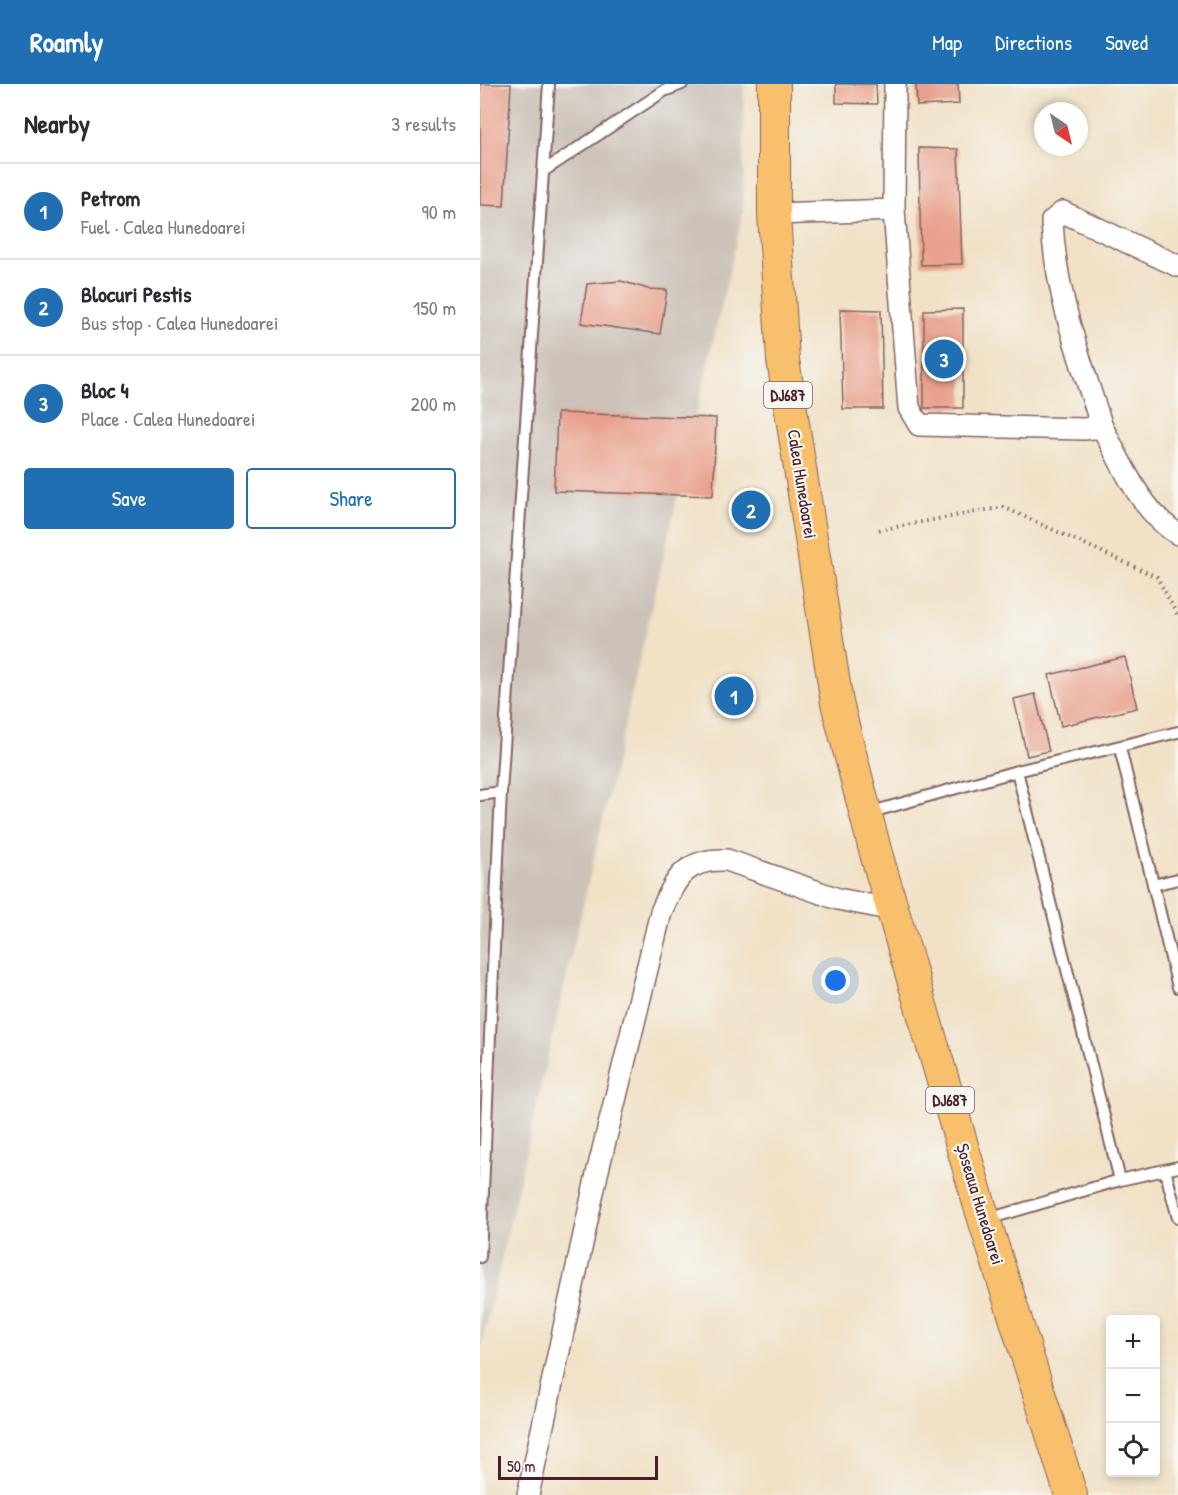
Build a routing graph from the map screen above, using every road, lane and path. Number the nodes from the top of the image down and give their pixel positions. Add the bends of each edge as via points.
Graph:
1 (549, 84) edge
2 (682, 84) edge
3 (774, 84) edge
4 (896, 84) edge
5 (545, 170) junction
6 (894, 210) junction
7 (774, 214) junction
8 (1178, 266) edge
9 (1102, 427) junction
10 (879, 530) dead end
11 (1178, 534) edge
12 (1178, 616) edge
13 (837, 703) joint
14 (1178, 732) edge
15 (1120, 748) junction
16 (1017, 771) junction
17 (501, 792) junction
18 (480, 795) edge
19 (865, 814) junction
20 (1178, 879) edge
21 (1153, 885) junction
22 (894, 910) junction
23 (1178, 987) edge
24 (1178, 1167) edge
25 (1165, 1170) junction
26 (1120, 1180) junction
27 (1178, 1218) edge
28 (984, 1220) junction
29 (480, 1257) edge
30 (528, 1495) edge
31 (1071, 1495) edge

1 - 5 lane
2 - 5 lane via 664,91
3 - 7 main road, Calea Hunedoarei / DJ687
4 - 6 street
5 - 17 lane
6 - 7 street
6 - 9 street via 909,408 920,425
7 - 13 main road, Calea Hunedoarei / DJ687 via 783,360
8 - 9 street via 1063,212 1052,221 1053,255 1068,321
9 - 11 street via 1160,523
10 - 12 path via 1003,507 1157,577
13 - 19 main road, Șoseaua Hunedoarei / DJ687
14 - 15 lane
15 - 16 lane
15 - 21 lane
16 - 19 lane
16 - 26 lane
17 - 18 lane
17 - 29 lane
19 - 22 main road, Șoseaua Hunedoarei / DJ687
20 - 21 lane
21 - 23 lane
22 - 28 main road, Șoseaua Hunedoarei / DJ687
22 - 30 street via 838,899 727,860 696,863 678,878 661,912 597,1174
24 - 25 lane
25 - 26 lane
25 - 27 lane
26 - 28 lane
28 - 31 main road, Șoseaua Hunedoarei / DJ687

